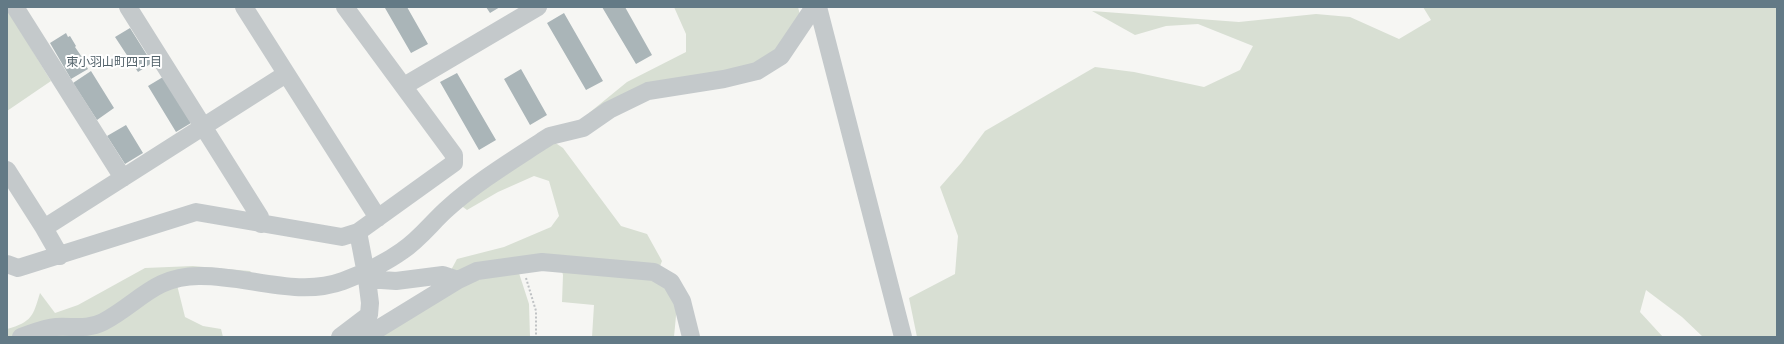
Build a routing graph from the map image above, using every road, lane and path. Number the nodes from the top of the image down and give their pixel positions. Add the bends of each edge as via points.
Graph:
1 (15, 7) edge
2 (128, 7) edge
3 (244, 7) edge
4 (345, 7) edge
5 (538, 7) edge
6 (814, 7) edge
7 (818, 7) edge
8 (286, 74) junction
9 (404, 86) junction
10 (203, 127) junction
11 (7, 170) edge
12 (123, 178) junction
13 (378, 218) junction
14 (261, 224) junction
15 (44, 228) junction
16 (358, 232) junction
17 (60, 256) junction
18 (7, 264) edge
19 (522, 264) junction
20 (367, 275) junction
21 (458, 280) junction
22 (21, 337) edge
23 (340, 337) edge
24 (365, 337) edge
25 (536, 337) edge
26 (691, 337) edge
27 (903, 337) edge

1 - 12 street
2 - 10 street
3 - 8 street
4 - 9 street
5 - 9 street
6 - 20 street via 781,56 757,71 648,91 609,110 583,128 542,140 478,184 403,250
7 - 27 street
8 - 10 street
8 - 13 street
9 - 13 street via 454,155 454,163
10 - 12 street
10 - 14 street via 260,217
11 - 15 street
12 - 15 street
13 - 16 street
14 - 16 street via 342,237
14 - 17 street via 196,212
15 - 17 street
16 - 20 street
17 - 18 street via 18,268
19 - 21 street via 478,271
19 - 25 path via 536,311
19 - 26 street via 565,263 654,272 671,282 682,301
20 - 21 street via 396,281 443,275
20 - 22 street via 326,286 311,287 281,286 222,277 173,278 152,288 103,322 88,328 56,327
20 - 23 street via 369,314
21 - 24 street

